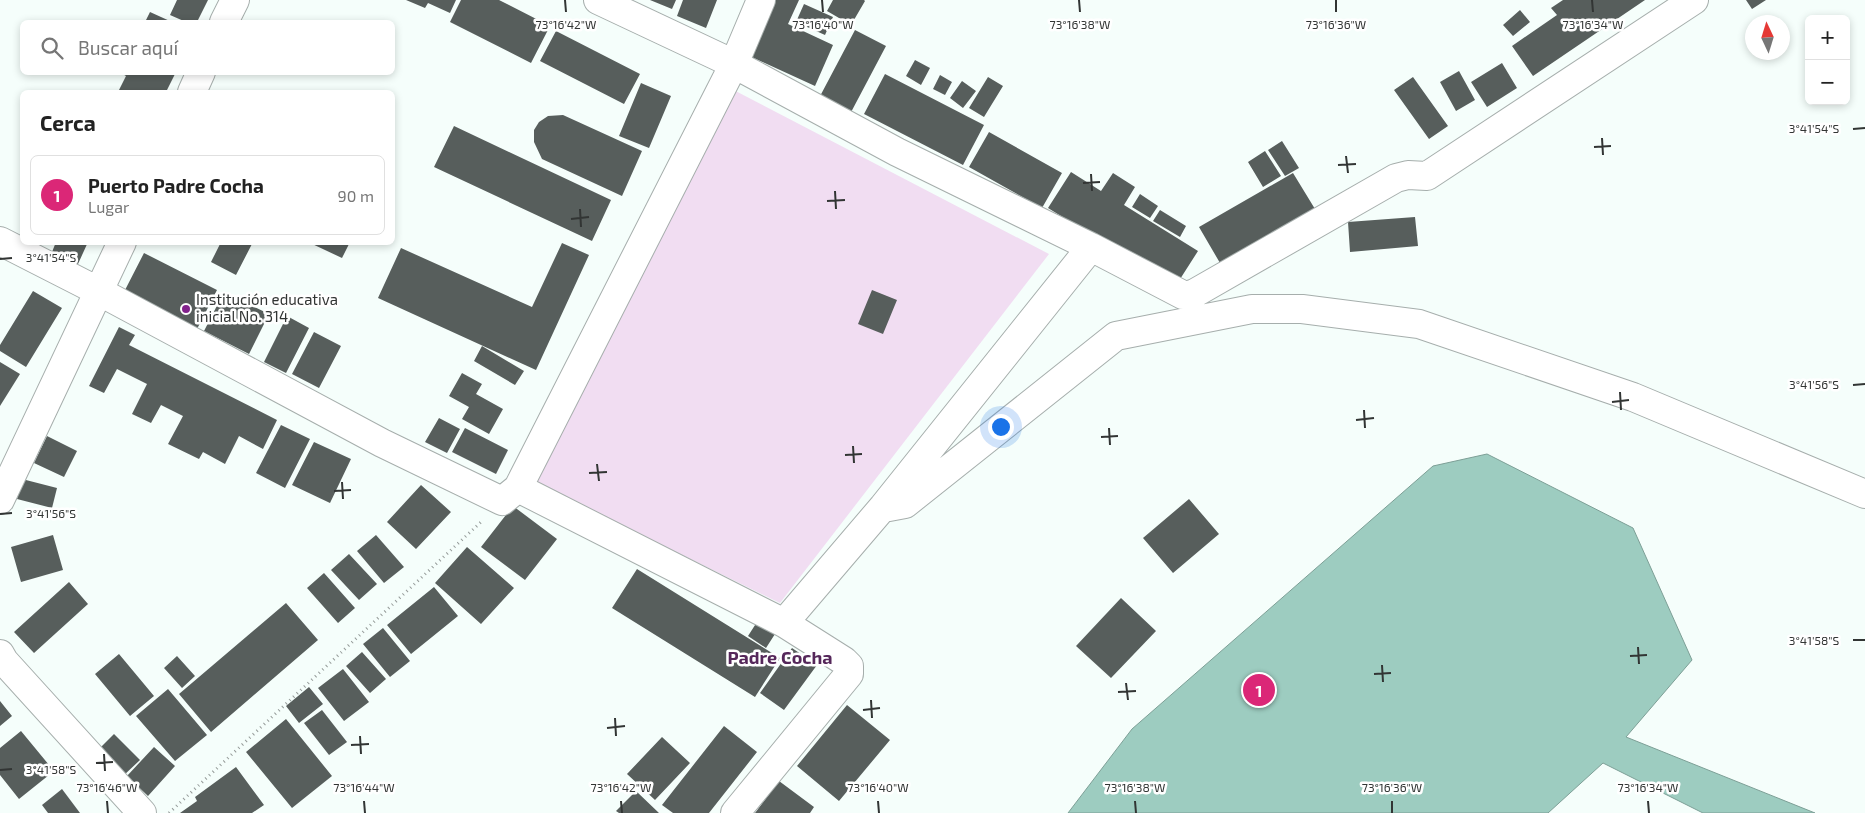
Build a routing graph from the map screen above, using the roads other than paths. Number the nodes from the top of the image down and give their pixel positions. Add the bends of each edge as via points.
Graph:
1 (235, 0) edge
2 (598, 0) edge
3 (761, 0) edge
4 (1694, 0) edge
5 (225, 20) edge
6 (734, 64) junction
7 (200, 75) edge
8 (193, 90) edge
9 (0, 241) edge
10 (121, 245) edge
11 (1091, 247) junction
12 (100, 292) junction
13 (1865, 494) edge
14 (510, 495) junction
15 (0, 500) edge
16 (883, 507) junction
17 (784, 623) junction
18 (1, 659) edge
19 (142, 813) edge
20 (735, 813) edge

1 - 5 street
2 - 6 street
3 - 6 street
4 - 11 street via 1427,176 1396,178 1189,296
6 - 11 street via 897,152
6 - 14 street
7 - 8 street
9 - 12 street
10 - 12 street
11 - 16 street
12 - 14 street via 382,443
12 - 15 street
13 - 16 street via 1633,397 1419,324 1302,309 1252,308 1116,336 905,504
14 - 17 street
16 - 17 street
17 - 20 street via 844,661 849,666 849,674
18 - 19 street

